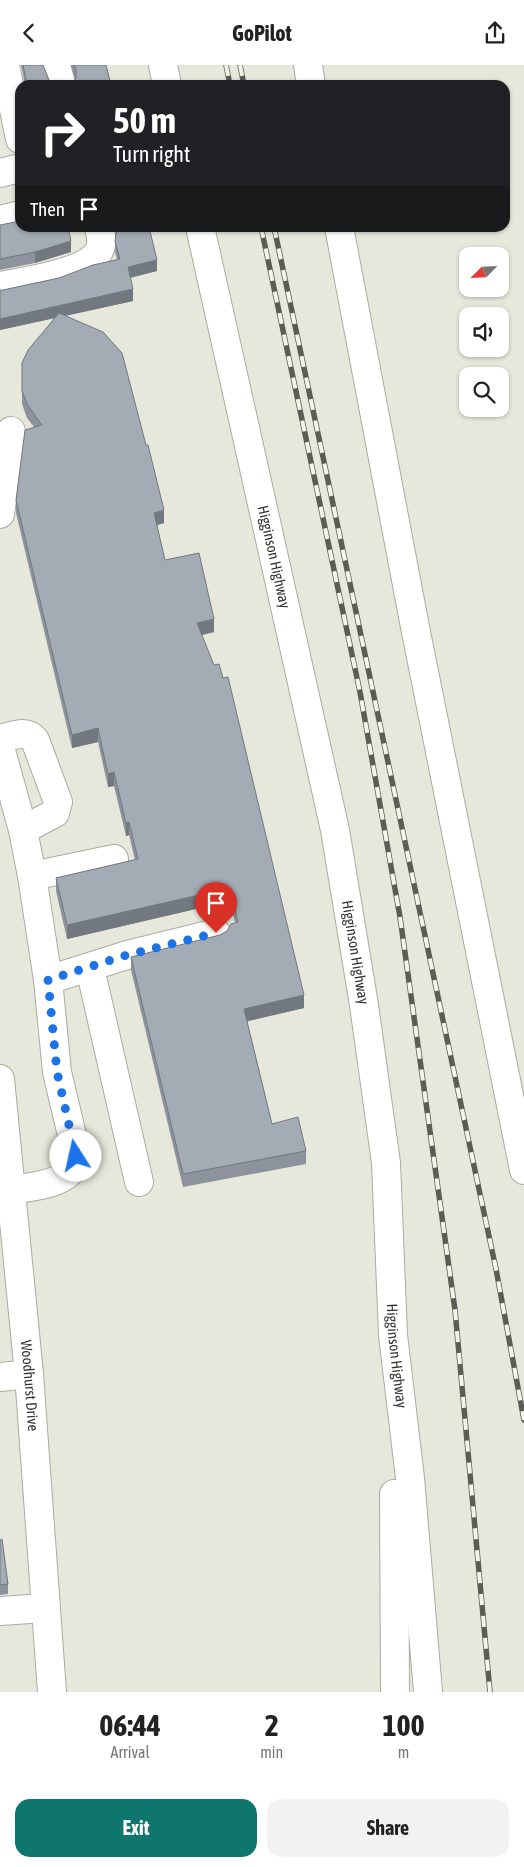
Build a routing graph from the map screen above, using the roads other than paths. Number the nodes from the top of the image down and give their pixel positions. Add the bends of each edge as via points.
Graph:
1 (5, 65) edge
2 (56, 65) edge
3 (163, 65) edge
4 (308, 65) edge
5 (60, 80) edge
6 (166, 80) edge
7 (311, 80) edge
8 (12, 126) edge
9 (15, 169) edge
10 (0, 173) edge
11 (15, 216) edge
12 (0, 220) edge
13 (100, 232) edge
14 (201, 232) edge
15 (341, 232) edge
16 (0, 286) edge
17 (11, 431) dead end
18 (0, 514) edge
19 (0, 739) edge
20 (0, 747) edge
21 (23, 830) junction
22 (114, 859) dead end
23 (32, 876) junction
24 (216, 933) dead end
25 (90, 968) junction
26 (48, 980) junction
27 (0, 1079) edge
28 (524, 1169) edge
29 (139, 1182) dead end
30 (11, 1190) junction
31 (393, 1335) junction
32 (29, 1374) junction
33 (0, 1377) edge
34 (45, 1608) junction
35 (0, 1611) edge
36 (52, 1692) edge
37 (395, 1692) edge
38 (428, 1692) edge

1 - 8 main road
2 - 5 main road
3 - 6 main road
4 - 7 main road
9 - 10 main road
11 - 12 main road
13 - 16 main road via 102,242 93,258 66,271
14 - 31 main road, Higginson Highway via 335,830 386,1163
15 - 28 main road via 415,627
17 - 18 main road
19 - 21 main road via 26,733 31,735 58,802 55,813
20 - 21 main road
21 - 23 main road
22 - 23 main road
23 - 26 main road
24 - 25 main road via 127,955
25 - 26 main road
25 - 29 main road
26 - 30 main road via 57,1072 73,1133 75,1165 65,1177
27 - 30 main road, Woodhurst Drive
30 - 32 main road, Woodhurst Drive
31 - 37 main road
31 - 38 main road, Higginson Highway via 410,1478
32 - 33 main road
32 - 34 main road, Woodhurst Drive
34 - 35 main road
34 - 36 main road, Woodhurst Drive

